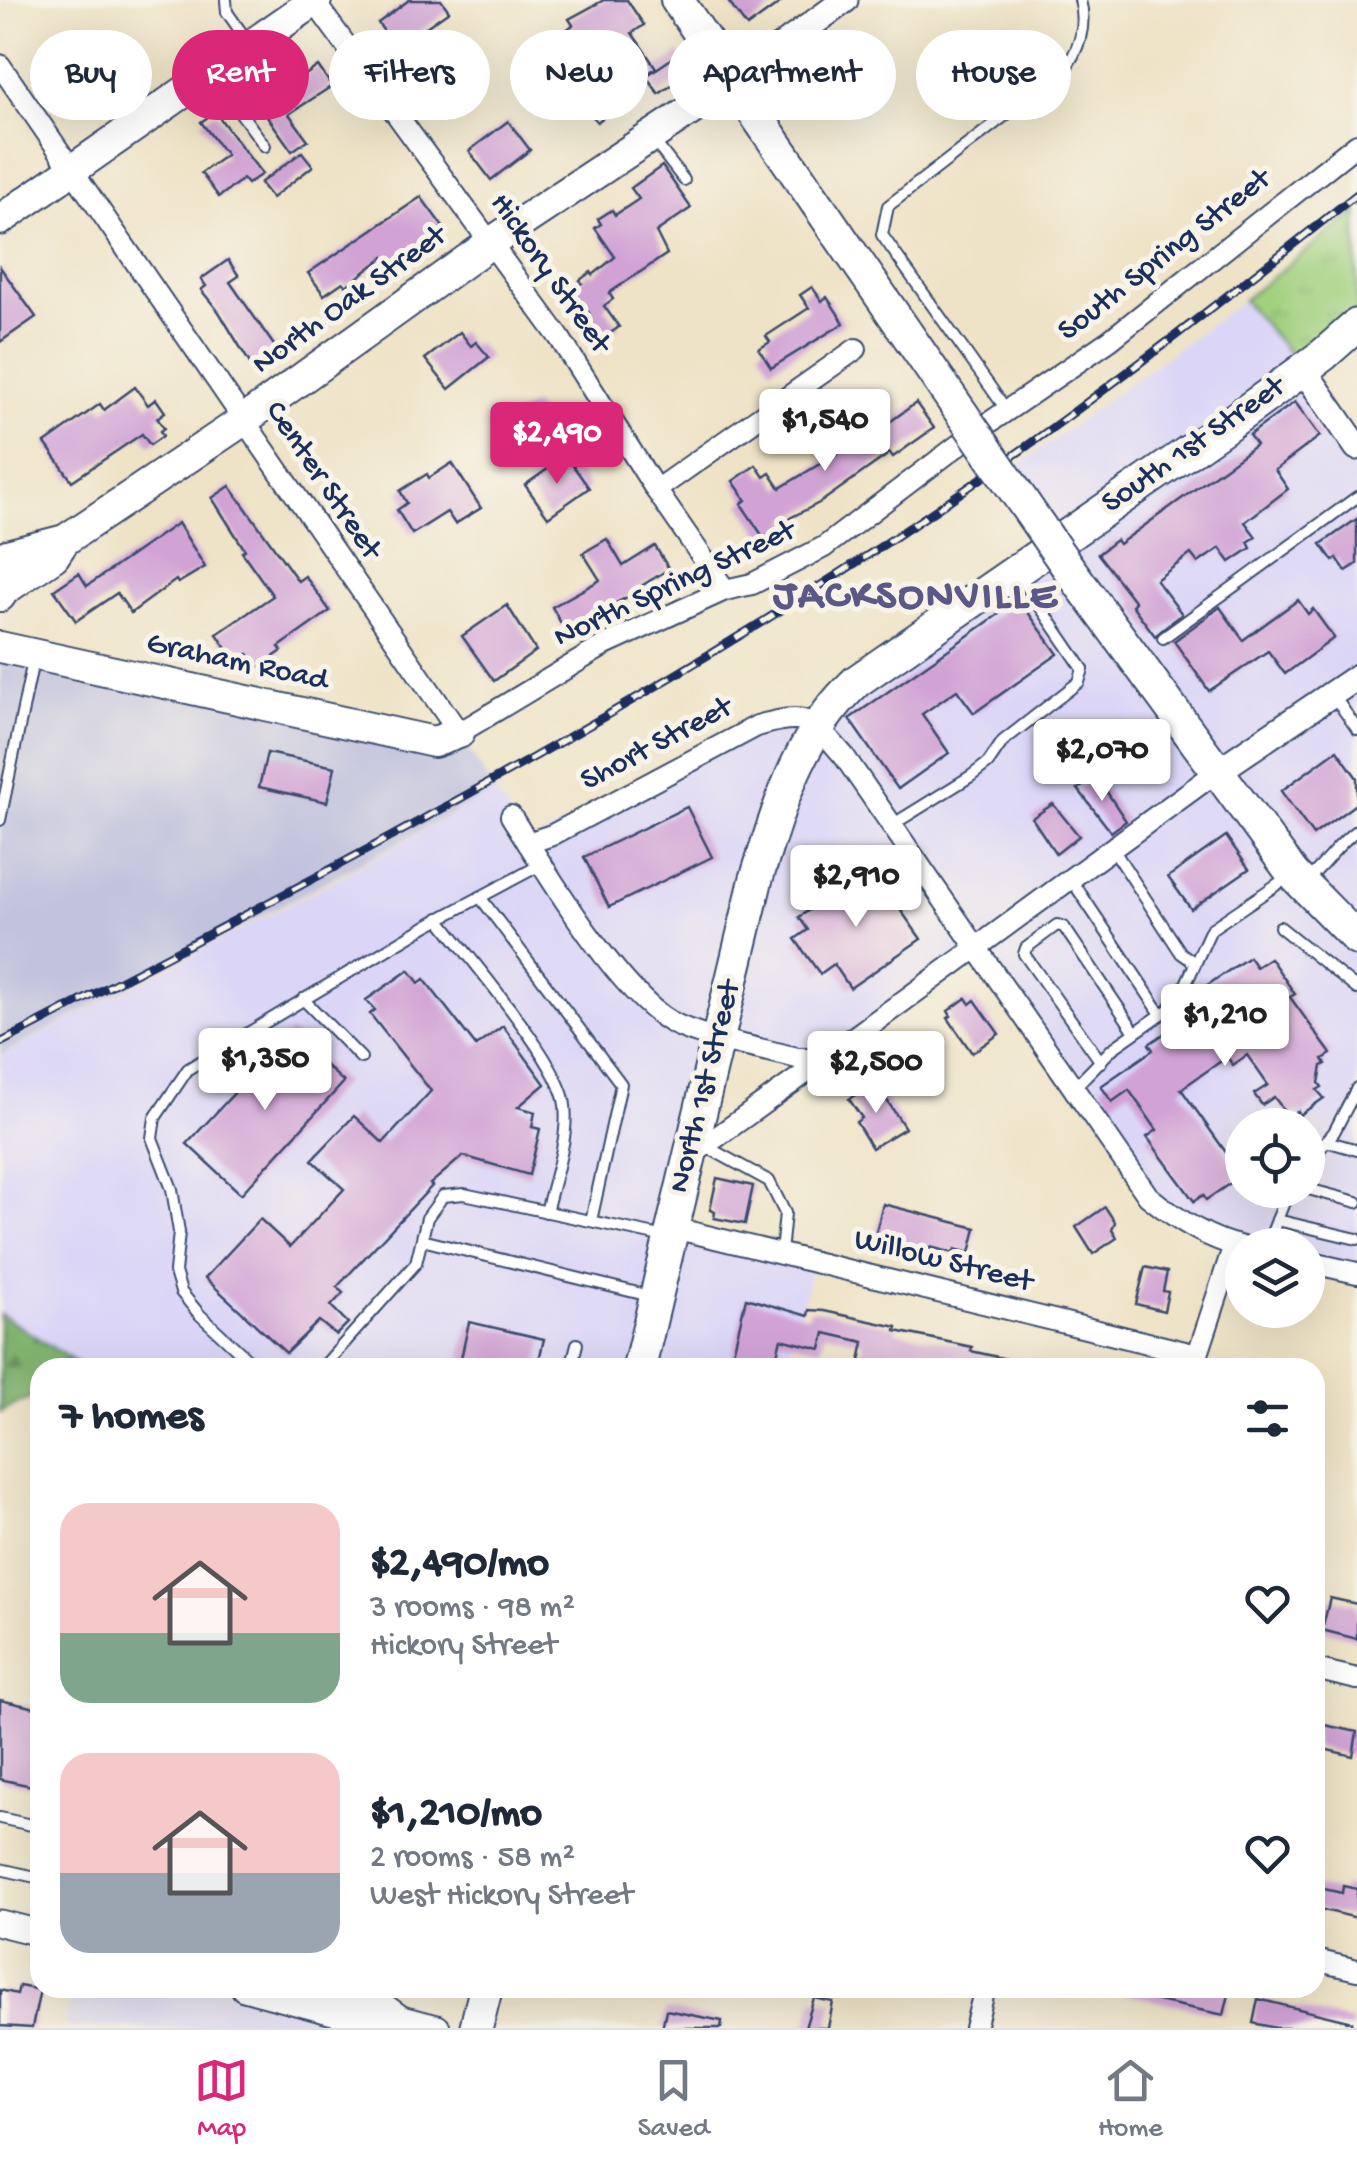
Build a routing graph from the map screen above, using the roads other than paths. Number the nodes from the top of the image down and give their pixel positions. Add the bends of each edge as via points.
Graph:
1 (226, 0) edge
2 (314, 0) edge
3 (678, 0) edge
4 (844, 0) edge
5 (1080, 0) edge
6 (240, 30) edge
7 (271, 30) edge
8 (698, 30) edge
9 (803, 30) edge
10 (0, 65) edge
11 (172, 99) edge
12 (245, 120) edge
13 (674, 120) edge
14 (759, 120) edge
15 (650, 136) junction
16 (1357, 144) edge
17 (264, 146) dead end
18 (72, 170) junction
19 (684, 180) dead end
20 (0, 220) edge
21 (492, 242) junction
22 (1357, 324) edge
23 (856, 348) dead end
24 (1303, 368) junction
25 (1008, 412) junction
26 (244, 420) junction
27 (1357, 448) edge
28 (656, 490) junction
29 (1357, 497) edge
30 (66, 540) junction
31 (0, 560) edge
32 (1022, 567) junction
33 (726, 590) junction
34 (0, 596) edge
35 (1163, 638) dead end
36 (0, 647) edge
37 (35, 655) junction
38 (1357, 677) edge
39 (1332, 694) junction
40 (816, 724) junction
41 (1357, 728) edge
42 (460, 733) junction
43 (1218, 771) junction
44 (510, 816) dead end
45 (0, 820) edge
46 (892, 826) junction
47 (1357, 830) edge
48 (528, 843) junction
49 (1113, 849) junction
50 (542, 864) junction
51 (1071, 879) junction
52 (1297, 879) junction
53 (480, 897) junction
54 (440, 918) junction
55 (1280, 927) dead end
56 (1357, 939) edge
57 (976, 950) junction
58 (1195, 963) junction
59 (1357, 989) edge
60 (303, 999) junction
61 (1161, 1014) junction
62 (1136, 1032) junction
63 (720, 1038) junction
64 (835, 1052) junction
65 (361, 1058) dead end
66 (1101, 1062) junction
67 (1357, 1088) edge
68 (1073, 1090) junction
69 (1326, 1141) joint
70 (1357, 1150) edge
71 (697, 1152) junction
72 (1325, 1194) edge
73 (1357, 1202) edge
74 (1281, 1208) edge
75 (546, 1212) junction
76 (1276, 1220) junction
77 (591, 1221) junction
78 (1273, 1228) edge
79 (673, 1233) junction
80 (1357, 1239) edge
81 (422, 1240) junction
82 (1225, 1240) edge
83 (781, 1254) junction
84 (1325, 1266) edge
85 (1357, 1273) edge
86 (1225, 1281) edge
87 (656, 1298) junction
88 (578, 1344) dead end
89 (245, 1358) edge
90 (331, 1358) edge
91 (574, 1358) edge
92 (641, 1358) edge
93 (1183, 1358) edge
94 (1196, 1358) edge
95 (1325, 1671) edge
96 (1357, 1679) edge
97 (0, 1818) edge
98 (30, 1826) edge
99 (0, 1869) edge
100 (30, 1876) edge
101 (0, 1923) edge
102 (30, 1930) edge
103 (1325, 1962) edge
104 (1357, 1970) edge
105 (281, 1998) edge
106 (362, 1998) edge
107 (484, 1998) edge
108 (982, 1998) edge
109 (415, 2024) edge
110 (476, 2028) edge
111 (975, 2028) edge

1 - 6 lane
2 - 7 main road
2 - 21 street, Hickory Street
3 - 8 main road
4 - 9 street
5 - 25 lane via 1082,30 1064,71 888,206 882,235
10 - 18 street, Center Street
11 - 18 main road
12 - 17 lane
13 - 15 main road, North Oak Street
14 - 43 main road, bridge via 1067,566
15 - 19 lane
15 - 21 main road, North Oak Street
16 - 25 street, South Spring Street via 1110,340
18 - 20 main road
18 - 26 street, Center Street
21 - 26 main road, North Oak Street
21 - 28 street, Hickory Street
22 - 24 main road, South 1st Street
23 - 28 street
24 - 27 street
24 - 32 main road, South 1st Street
25 - 33 street, North Spring Street via 824,548
26 - 30 main road, North Oak Street
26 - 42 street, Center Street
28 - 33 street, Hickory Street
29 - 35 lane
30 - 31 main road, North Oak Street
30 - 34 main road
32 - 40 main road, North 1st Street via 857,681
32 - 46 lane via 1083,668 1079,682 1004,741 972,776
33 - 42 street, North Spring Street via 605,645
36 - 37 main road, Graham Road
37 - 42 main road, Graham Road via 434,742
37 - 45 lane
38 - 39 street
39 - 41 lane
39 - 43 street
40 - 46 street
40 - 48 street, Short Street via 792,716 756,726
40 - 63 main road, North 1st Street via 756,880
43 - 49 street
43 - 52 main road
44 - 48 street
46 - 57 street
47 - 52 lane via 1336,845 1330,860
48 - 50 street
49 - 51 street
49 - 58 lane
50 - 53 lane
50 - 63 street via 650,1006 673,1024
51 - 57 street
51 - 61 lane
52 - 56 main road
52 - 58 lane via 1212,929
53 - 54 lane
53 - 77 lane via 621,1084
54 - 60 lane
54 - 75 lane via 562,1092 566,1125
55 - 59 lane
57 - 64 street
57 - 68 street
58 - 61 lane via 1186,986
60 - 65 lane
60 - 89 lane via 188,1069 155,1118 152,1138 172,1189 179,1232 175,1272 181,1292
61 - 62 lane
62 - 66 lane
62 - 66 lane via 1064,928 1057,925 1026,948
63 - 64 street via 797,1058
63 - 71 main road, North 1st Street
64 - 71 street
66 - 68 lane
67 - 69 lane
68 - 82 street via 1148,1196
69 - 70 lane
71 - 79 main road, North 1st Street
71 - 83 lane via 769,1181 785,1213
72 - 73 lane
74 - 76 lane
75 - 77 lane
75 - 81 lane via 464,1194 443,1196
76 - 78 lane
76 - 80 lane
77 - 79 lane
79 - 83 street, Willow Street
79 - 87 main road, North 1st Street
81 - 87 lane
81 - 90 lane via 416,1263
83 - 93 street, Willow Street
84 - 85 street
86 - 94 street
87 - 92 main road, North 1st Street
88 - 91 lane
95 - 96 street
97 - 98 lane
99 - 100 lane
101 - 102 street
103 - 104 street
105 - 109 street
106 - 109 street
107 - 110 main road
108 - 111 street

